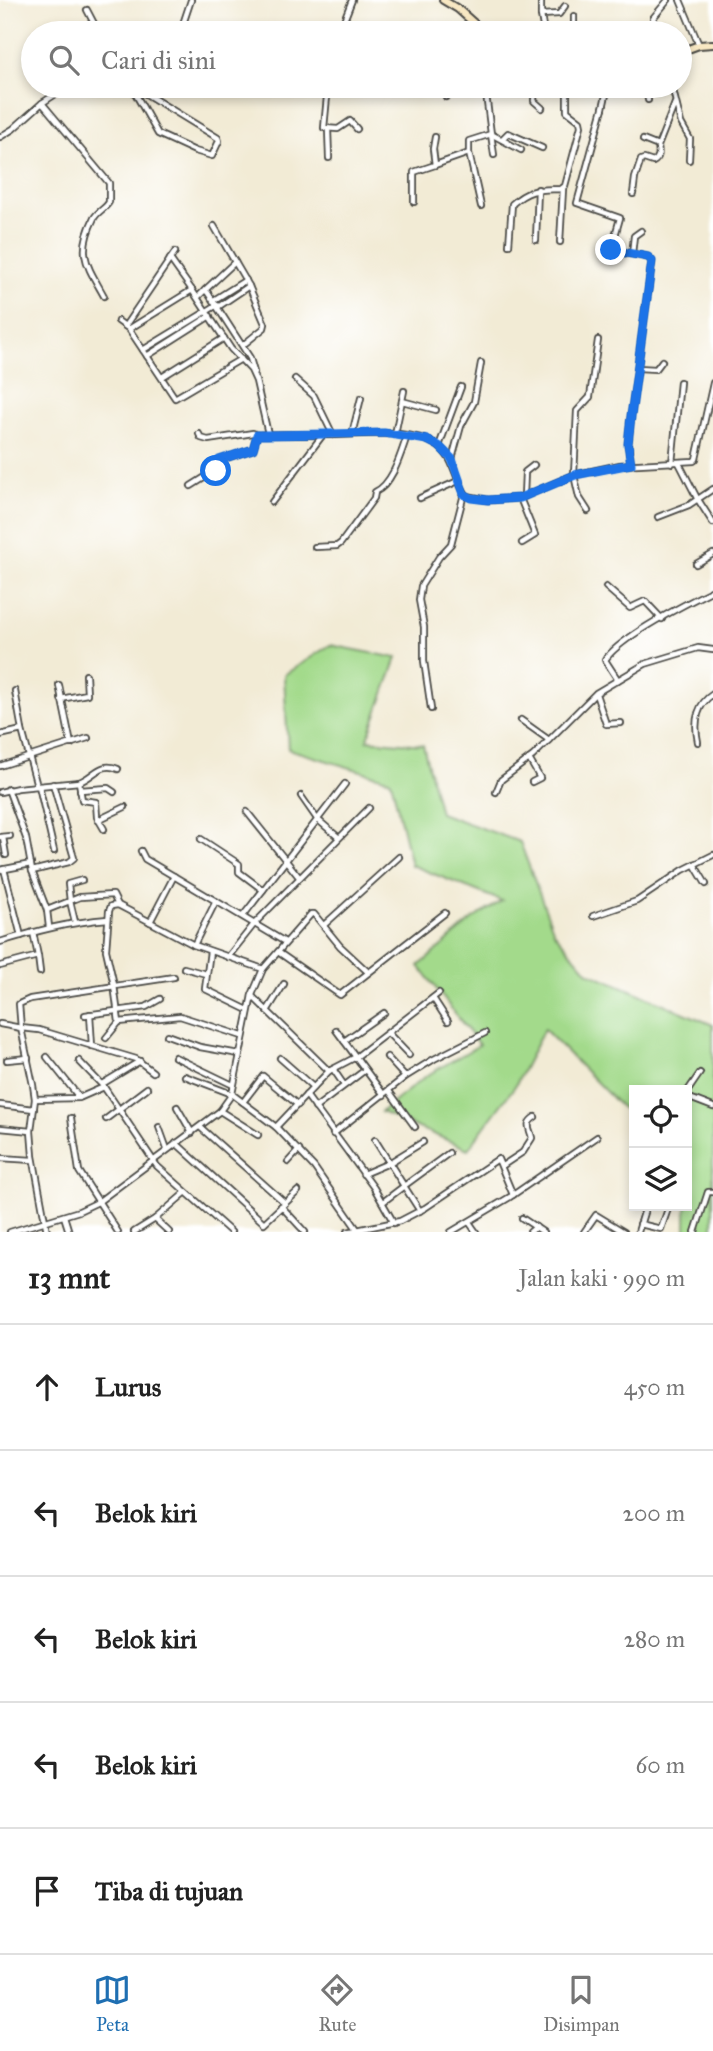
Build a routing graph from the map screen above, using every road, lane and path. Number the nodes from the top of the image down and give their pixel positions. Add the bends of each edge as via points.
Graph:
1 (191, 0) edge
2 (352, 0) edge
3 (443, 0) edge
4 (541, 0) edge
5 (668, 0) edge
6 (680, 0) edge
7 (565, 6) dead end
8 (87, 10) dead end
9 (541, 15) junction
10 (574, 16) dead end
11 (93, 21) edge
12 (184, 21) edge
13 (343, 21) edge
14 (472, 21) edge
15 (542, 21) edge
16 (574, 21) edge
17 (654, 21) edge
18 (689, 21) edge
19 (692, 28) edge
20 (713, 44) edge
21 (699, 45) junction
22 (692, 48) edge
23 (50, 98) edge
24 (138, 98) edge
25 (152, 98) edge
26 (327, 98) edge
27 (486, 98) edge
28 (534, 98) edge
29 (567, 98) edge
30 (605, 98) edge
31 (674, 98) edge
32 (675, 102) junction
33 (42, 103) junction
34 (542, 108) dead end
35 (357, 129) dead end
36 (328, 130) junction
37 (491, 134) junction
38 (0, 137) edge
39 (435, 137) dead end
40 (502, 139) junction
41 (643, 140) dead end
42 (658, 146) junction
43 (542, 148) dead end
44 (522, 150) dead end
45 (469, 153) junction
46 (494, 155) dead end
47 (329, 158) dead end
48 (689, 160) dead end
49 (435, 165) junction
50 (563, 188) junction
51 (538, 189) junction
52 (633, 194) dead end
53 (414, 202) dead end
54 (481, 206) dead end
55 (214, 226) dead end
56 (641, 231) dead end
57 (536, 240) dead end
58 (560, 242) dead end
59 (509, 244) dead end
60 (175, 252) dead end
61 (632, 254) junction
62 (170, 259) junction
63 (235, 262) junction
64 (248, 283) junction
65 (192, 290) junction
66 (205, 290) junction
67 (104, 296) dead end
68 (198, 297) junction
69 (216, 304) junction
70 (208, 314) junction
71 (118, 321) dead end
72 (127, 328) junction
73 (236, 335) junction
74 (225, 340) junction
75 (598, 340) dead end
76 (243, 345) junction
77 (143, 350) junction
78 (147, 356) junction
79 (241, 359) junction
80 (662, 361) dead end
81 (481, 363) dead end
82 (638, 368) junction
83 (162, 377) junction
84 (254, 377) junction
85 (295, 379) dead end
86 (680, 382) dead end
87 (713, 383) edge
88 (461, 387) dead end
89 (404, 391) dead end
90 (362, 398) dead end
91 (402, 401) junction
92 (436, 410) dead end
93 (199, 434) dead end
94 (395, 434) junction
95 (257, 435) junction
96 (268, 435) junction
97 (322, 435) junction
98 (333, 435) junction
99 (352, 435) junction
100 (407, 436) junction
101 (439, 446) junction
102 (452, 459) junction
103 (672, 463) junction
104 (680, 463) junction
105 (631, 464) junction
106 (534, 465) dead end
107 (575, 475) junction
108 (458, 481) junction
109 (191, 486) dead end
110 (713, 489) edge
111 (464, 494) junction
112 (522, 497) junction
113 (420, 498) dead end
114 (696, 498) junction
115 (272, 502) dead end
116 (589, 511) dead end
117 (658, 517) dead end
118 (713, 523) edge
119 (522, 543) dead end
120 (315, 547) dead end
121 (713, 554) edge
122 (696, 564) dead end
123 (606, 587) dead end
124 (713, 590) edge
125 (662, 619) junction
126 (713, 650) edge
127 (86, 675) dead end
128 (618, 680) junction
129 (59, 685) dead end
130 (15, 691) dead end
131 (596, 693) junction
132 (713, 694) edge
133 (61, 699) junction
134 (431, 709) dead end
135 (521, 720) dead end
136 (621, 723) dead end
137 (22, 730) junction
138 (0, 735) edge
139 (88, 738) dead end
140 (549, 740) junction
141 (698, 742) dead end
142 (71, 744) junction
143 (28, 757) junction
144 (529, 759) junction
145 (0, 766) edge
146 (118, 769) dead end
147 (79, 782) junction
148 (532, 782) dead end
149 (345, 784) dead end
150 (53, 785) junction
151 (38, 786) junction
152 (8, 789) junction
153 (80, 790) junction
154 (0, 792) edge
155 (114, 792) dead end
156 (496, 792) dead end
157 (301, 796) dead end
158 (125, 807) dead end
159 (369, 808) dead end
160 (247, 811) dead end
161 (317, 819) junction
162 (98, 820) junction
163 (104, 829) dead end
164 (10, 836) dead end
165 (2, 837) edge
166 (338, 838) junction
167 (201, 839) dead end
168 (54, 851) dead end
169 (141, 851) dead end
170 (6, 855) dead end
171 (713, 855) edge
172 (399, 857) dead end
173 (285, 861) junction
174 (31, 864) junction
175 (694, 864) junction
176 (2, 870) edge
177 (32, 872) junction
178 (174, 876) junction
179 (299, 877) junction
180 (82, 880) dead end
181 (706, 884) dead end
182 (262, 890) junction
183 (69, 901) junction
184 (216, 901) junction
185 (118, 905) junction
186 (47, 910) junction
187 (445, 913) dead end
188 (243, 916) junction
189 (593, 916) dead end
190 (108, 919) junction
191 (75, 922) junction
192 (150, 922) junction
193 (255, 923) junction
194 (324, 925) junction
195 (49, 927) junction
196 (33, 932) junction
197 (20, 936) junction
198 (0, 942) edge
199 (285, 942) junction
200 (194, 945) junction
201 (210, 951) junction
202 (278, 952) junction
203 (38, 956) junction
204 (228, 957) junction
205 (0, 965) edge
206 (184, 968) dead end
207 (263, 969) junction
208 (40, 972) dead end
209 (368, 972) junction
210 (206, 974) junction
211 (174, 977) dead end
212 (284, 984) dead end
213 (114, 985) junction
214 (439, 993) dead end
215 (252, 995) junction
216 (433, 998) junction
217 (160, 999) dead end
218 (248, 1010) junction
219 (118, 1011) junction
220 (267, 1011) junction
221 (384, 1013) dead end
222 (448, 1021) dead end
223 (119, 1022) junction
224 (0, 1024) edge
225 (21, 1028) junction
226 (336, 1030) dead end
227 (388, 1033) junction
228 (485, 1033) dead end
229 (167, 1035) dead end
230 (242, 1036) junction
231 (106, 1038) dead end
232 (344, 1041) junction
233 (92, 1046) junction
234 (239, 1054) junction
235 (409, 1055) dead end
236 (47, 1056) dead end
237 (175, 1056) dead end
238 (356, 1057) junction
239 (387, 1057) dead end
240 (28, 1058) junction
241 (280, 1058) dead end
242 (7, 1060) dead end
243 (79, 1061) dead end
244 (140, 1061) junction
245 (331, 1070) junction
246 (365, 1070) junction
247 (153, 1072) dead end
248 (700, 1073) dead end
249 (186, 1076) dead end
250 (405, 1077) junction
251 (103, 1085) junction
252 (233, 1085) junction
253 (344, 1086) junction
254 (692, 1086) edge
255 (313, 1087) junction
256 (147, 1088) dead end
257 (389, 1091) junction
258 (232, 1094) junction
259 (384, 1095) junction
260 (306, 1096) junction
261 (692, 1096) edge
262 (79, 1098) junction
263 (35, 1099) junction
264 (243, 1102) junction
265 (0, 1105) edge
266 (298, 1105) junction
267 (177, 1107) dead end
268 (713, 1107) edge
269 (119, 1108) junction
270 (315, 1108) junction
271 (34, 1109) junction
272 (220, 1111) junction
273 (535, 1117) dead end
274 (71, 1118) dead end
275 (106, 1119) dead end
276 (159, 1127) dead end
277 (200, 1127) junction
278 (276, 1127) junction
279 (415, 1127) dead end
280 (0, 1128) edge
281 (31, 1131) junction
282 (192, 1133) junction
283 (333, 1134) junction
284 (258, 1135) dead end
285 (597, 1137) dead end
286 (375, 1140) dead end
287 (423, 1142) dead end
288 (176, 1143) junction
289 (167, 1149) junction
290 (299, 1150) junction
291 (449, 1153) dead end
292 (0, 1158) edge
293 (152, 1159) junction
294 (33, 1160) junction
295 (288, 1162) dead end
296 (389, 1163) junction
297 (502, 1166) junction
298 (363, 1174) junction
299 (404, 1186) junction
300 (298, 1191) dead end
301 (713, 1192) edge
302 (185, 1193) junction
303 (513, 1195) junction
304 (98, 1202) junction
305 (383, 1202) junction
306 (283, 1205) junction
307 (420, 1211) junction
308 (644, 1211) edge
309 (667, 1211) edge
310 (64, 1216) junction
311 (522, 1218) dead end
312 (155, 1219) junction
313 (44, 1222) junction
314 (469, 1222) junction
315 (394, 1223) junction
316 (640, 1224) junction
317 (536, 1227) junction
318 (357, 1229) junction
319 (9, 1232) edge
320 (47, 1232) edge
321 (69, 1232) edge
322 (118, 1232) edge
323 (134, 1232) edge
324 (169, 1232) edge
325 (230, 1232) edge
326 (305, 1232) edge
327 (347, 1232) edge
328 (451, 1232) edge
329 (476, 1232) edge
330 (530, 1232) edge
331 (543, 1232) edge
332 (583, 1232) edge
333 (624, 1232) edge
334 (638, 1232) edge
335 (695, 1232) edge

1 - 12 street
2 - 13 street
3 - 14 street
4 - 9 street
5 - 17 street
6 - 18 street
7 - 9 street via 560,14
8 - 11 street
9 - 15 street
10 - 16 street
19 - 21 street
20 - 21 street
21 - 22 street
23 - 33 street
24 - 25 street via 158,134 195,151 214,154 218,138
26 - 36 street via 324,126
27 - 37 street
28 - 34 street
29 - 50 street via 567,111 580,126
30 - 61 street via 577,203 620,218 610,249
31 - 32 street
32 - 42 street
32 - 48 street via 690,139
33 - 38 street
33 - 67 street via 109,183 109,202 94,218 85,257
35 - 36 street via 349,121
36 - 47 street
37 - 40 street
37 - 45 street via 470,140
37 - 46 street
39 - 49 street
40 - 43 street via 508,133
40 - 44 street
41 - 42 street
42 - 52 street via 656,160 641,160
45 - 49 street
45 - 54 street
49 - 53 street via 414,172
50 - 51 street
50 - 58 street
51 - 57 street
51 - 59 street via 512,204
55 - 63 street
56 - 61 street via 634,236
60 - 62 street
61 - 82 street via 652,261
62 - 65 street
62 - 72 street
63 - 64 street
63 - 66 street
64 - 69 street
64 - 76 street via 265,326
65 - 68 street
65 - 72 street
66 - 68 street
66 - 69 street
68 - 70 street
69 - 70 street
69 - 73 street
70 - 74 street
70 - 77 street
70 - 78 street
71 - 72 street
72 - 77 street
73 - 74 street
73 - 76 street
74 - 79 street
74 - 83 street
75 - 107 street via 590,397 577,411
76 - 84 street
77 - 78 street
78 - 83 street
79 - 83 street via 176,398
79 - 84 street
80 - 82 street via 656,370
81 - 102 street via 474,402
82 - 105 street via 628,444
84 - 96 street
85 - 98 street via 314,396
86 - 103 street
87 - 104 street via 696,459
88 - 101 street
89 - 91 street
90 - 99 street
91 - 92 street
91 - 94 street
93 - 95 street via 208,440
94 - 99 street
94 - 100 street
95 - 96 street
95 - 109 street via 253,449 220,460 216,471
96 - 97 street
97 - 98 street
97 - 115 street
98 - 99 street
100 - 101 street
100 - 120 street via 398,462 341,543
101 - 102 street
102 - 108 street
103 - 104 street
103 - 105 street
104 - 114 street
105 - 107 street
106 - 112 street via 524,472
107 - 112 street
107 - 116 street via 579,497
108 - 111 street
108 - 113 street
110 - 114 street
111 - 112 street via 488,500
111 - 134 street via 451,544 421,586
112 - 119 street via 535,535
114 - 117 street
114 - 118 street
121 - 122 street
123 - 125 street via 630,608 645,601
124 - 125 street
125 - 128 street via 610,654 606,660
126 - 128 street via 698,649 645,664
127 - 133 street via 87,694
128 - 131 street
129 - 133 street
130 - 137 street
131 - 136 street via 606,724
131 - 140 street
132 - 141 street via 696,715
133 - 142 street
135 - 140 street
137 - 138 street
137 - 143 street
139 - 142 street
140 - 144 street
142 - 143 street
143 - 145 street
143 - 151 street
144 - 148 street via 540,778
144 - 156 street via 500,780
146 - 147 street via 103,767
147 - 150 street
147 - 153 street
149 - 161 street
150 - 151 street
150 - 177 street via 74,858
151 - 152 street
151 - 168 street
152 - 154 street
152 - 174 street
153 - 155 street via 108,788
153 - 162 street via 84,802 96,802
157 - 161 street
158 - 162 street
159 - 166 street
160 - 173 street
161 - 166 street
161 - 173 street
162 - 163 street
164 - 165 street
165 - 170 street
166 - 179 street
167 - 182 street via 239,864 239,872
169 - 178 street via 145,859
171 - 175 street
172 - 194 street
173 - 179 street
173 - 182 street
174 - 176 street
174 - 177 street
175 - 181 street
175 - 189 street via 637,901
176 - 197 street
177 - 186 street
178 - 184 street
178 - 192 street
179 - 193 street
180 - 183 street via 68,884
182 - 188 street
183 - 185 street via 114,895
183 - 186 street
183 - 191 street
184 - 188 street
184 - 200 street
185 - 190 street via 111,906
185 - 192 street
186 - 195 street
187 - 209 street
188 - 193 street
190 - 191 street
190 - 213 street via 106,950
191 - 195 street
192 - 200 street
193 - 199 street
193 - 204 street
194 - 199 street via 311,914
194 - 209 street
195 - 196 street
196 - 197 street
196 - 203 street
197 - 198 street
199 - 202 street
200 - 201 street
201 - 204 street
201 - 210 street
202 - 207 street
202 - 209 street via 339,995
203 - 205 street
203 - 208 street
204 - 207 street
206 - 210 street
207 - 215 street
210 - 218 street via 207,992
211 - 213 street
212 - 220 street
213 - 219 street
213 - 225 street via 20,1002
214 - 216 street
215 - 218 street
215 - 220 street
216 - 222 street
216 - 227 street
217 - 219 street via 146,1007
218 - 230 street
219 - 223 street
219 - 233 street via 87,1015
220 - 245 street
221 - 232 street
223 - 230 street via 180,1016
223 - 231 street
224 - 225 street
225 - 233 street
225 - 240 street
226 - 232 street
227 - 235 street
227 - 238 street
228 - 250 street
229 - 234 street
230 - 234 street
232 - 238 street
233 - 244 street
234 - 252 street
236 - 262 street
237 - 252 street
238 - 245 street
238 - 246 street
239 - 250 street
240 - 242 street
240 - 263 street
241 - 255 street
243 - 251 street
244 - 247 street
244 - 251 street
245 - 253 street
245 - 255 street
246 - 253 street
246 - 259 street
248 - 254 street
249 - 258 street
250 - 257 street
251 - 262 street
251 - 269 street
252 - 258 street
253 - 270 street
255 - 260 street
256 - 269 street
257 - 259 street
257 - 279 street
258 - 264 street
258 - 272 street
259 - 283 street
260 - 266 street
260 - 270 street
261 - 268 street
262 - 263 street
263 - 271 street
264 - 266 street via 263,1076
264 - 278 street
265 - 271 street
266 - 278 street
267 - 282 street
269 - 275 street
269 - 293 street
270 - 283 street
271 - 281 street
272 - 277 street
272 - 284 street
273 - 297 street via 527,1126 532,1139 524,1151
274 - 304 street via 79,1171
276 - 289 street
277 - 282 street
277 - 306 street
278 - 290 street
280 - 281 street
281 - 294 street
282 - 288 street
283 - 298 street
285 - 303 street
286 - 296 street
287 - 296 street
288 - 289 street
288 - 306 street via 264,1223
289 - 293 street
290 - 295 street
290 - 318 street
291 - 299 street
292 - 294 street
293 - 302 street
293 - 304 street
294 - 313 street
296 - 298 street
296 - 299 street
297 - 303 street
297 - 307 street via 497,1159
298 - 305 street
299 - 305 street
299 - 307 street
300 - 306 street
301 - 335 street via 708,1192
302 - 312 street
302 - 325 street
303 - 314 street
304 - 310 street
304 - 322 street
305 - 315 street
306 - 326 street
307 - 315 street
308 - 316 street
309 - 316 street via 661,1229
310 - 313 street
310 - 321 street
311 - 317 street
312 - 323 street
312 - 324 street
313 - 319 street
313 - 320 street
314 - 328 street
314 - 329 street
315 - 318 street
316 - 334 street
317 - 330 street
317 - 331 street
318 - 327 street
332 - 333 street via 596,1215

